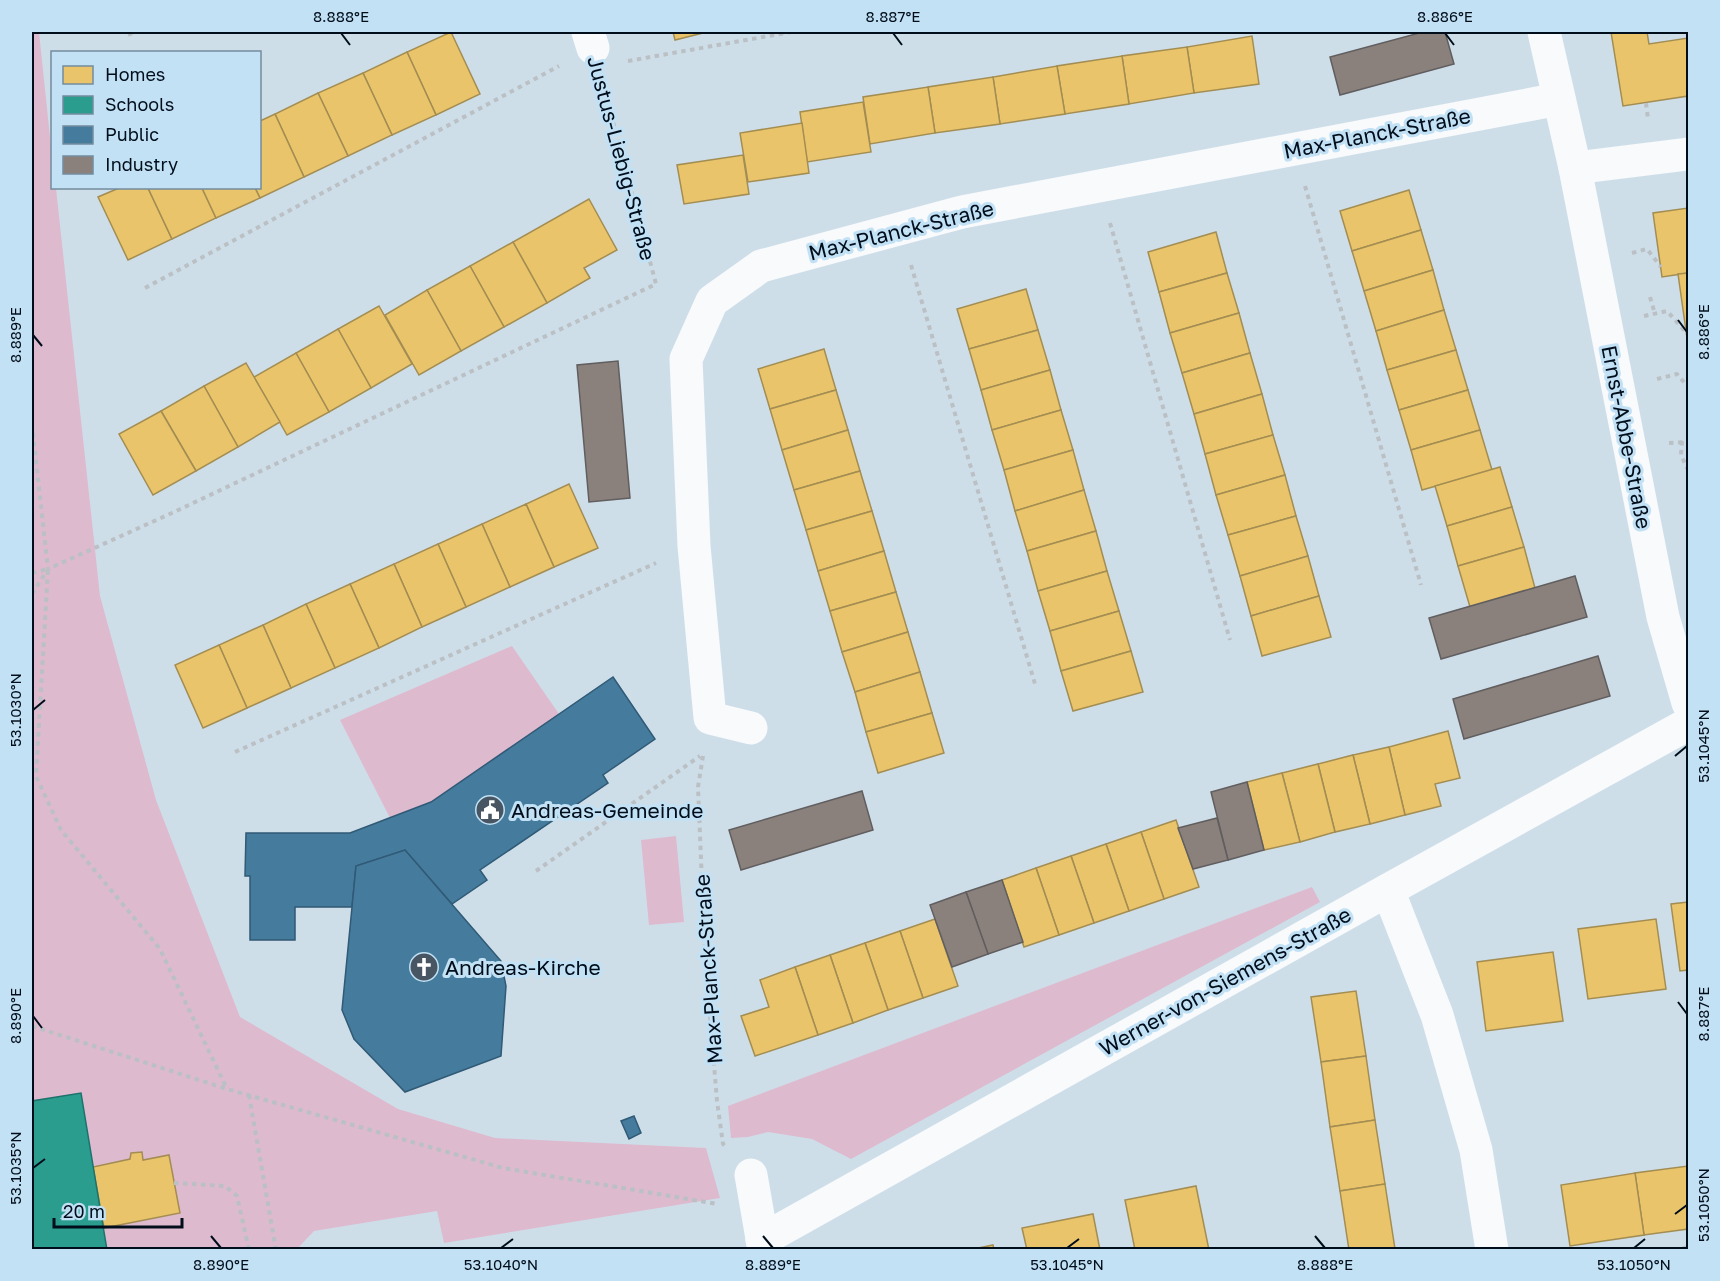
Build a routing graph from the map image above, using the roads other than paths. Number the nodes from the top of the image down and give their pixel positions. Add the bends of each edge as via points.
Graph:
1 (1544, 32) edge
2 (1559, 99) junction
3 (1689, 154) edge
4 (1575, 168) junction
5 (1689, 703) edge
6 (1689, 723) edge
7 (751, 728) dead end
8 (1388, 890) junction
9 (751, 1175) road end
10 (763, 1245) edge
11 (1492, 1250) edge

1 - 2 street, Ernst-Abbe-Straße
2 - 4 street, Ernst-Abbe-Straße
2 - 7 street, Max-Planck-Straße via 962,212 761,266 712,302 686,359 694,546 710,718
3 - 4 street
4 - 5 street, Ernst-Abbe-Straße via 1663,617
6 - 8 street, Werner-von-Siemens-Straße
8 - 10 street, Werner-von-Siemens-Straße
8 - 11 street via 1437,1016 1476,1150
9 - 10 street

